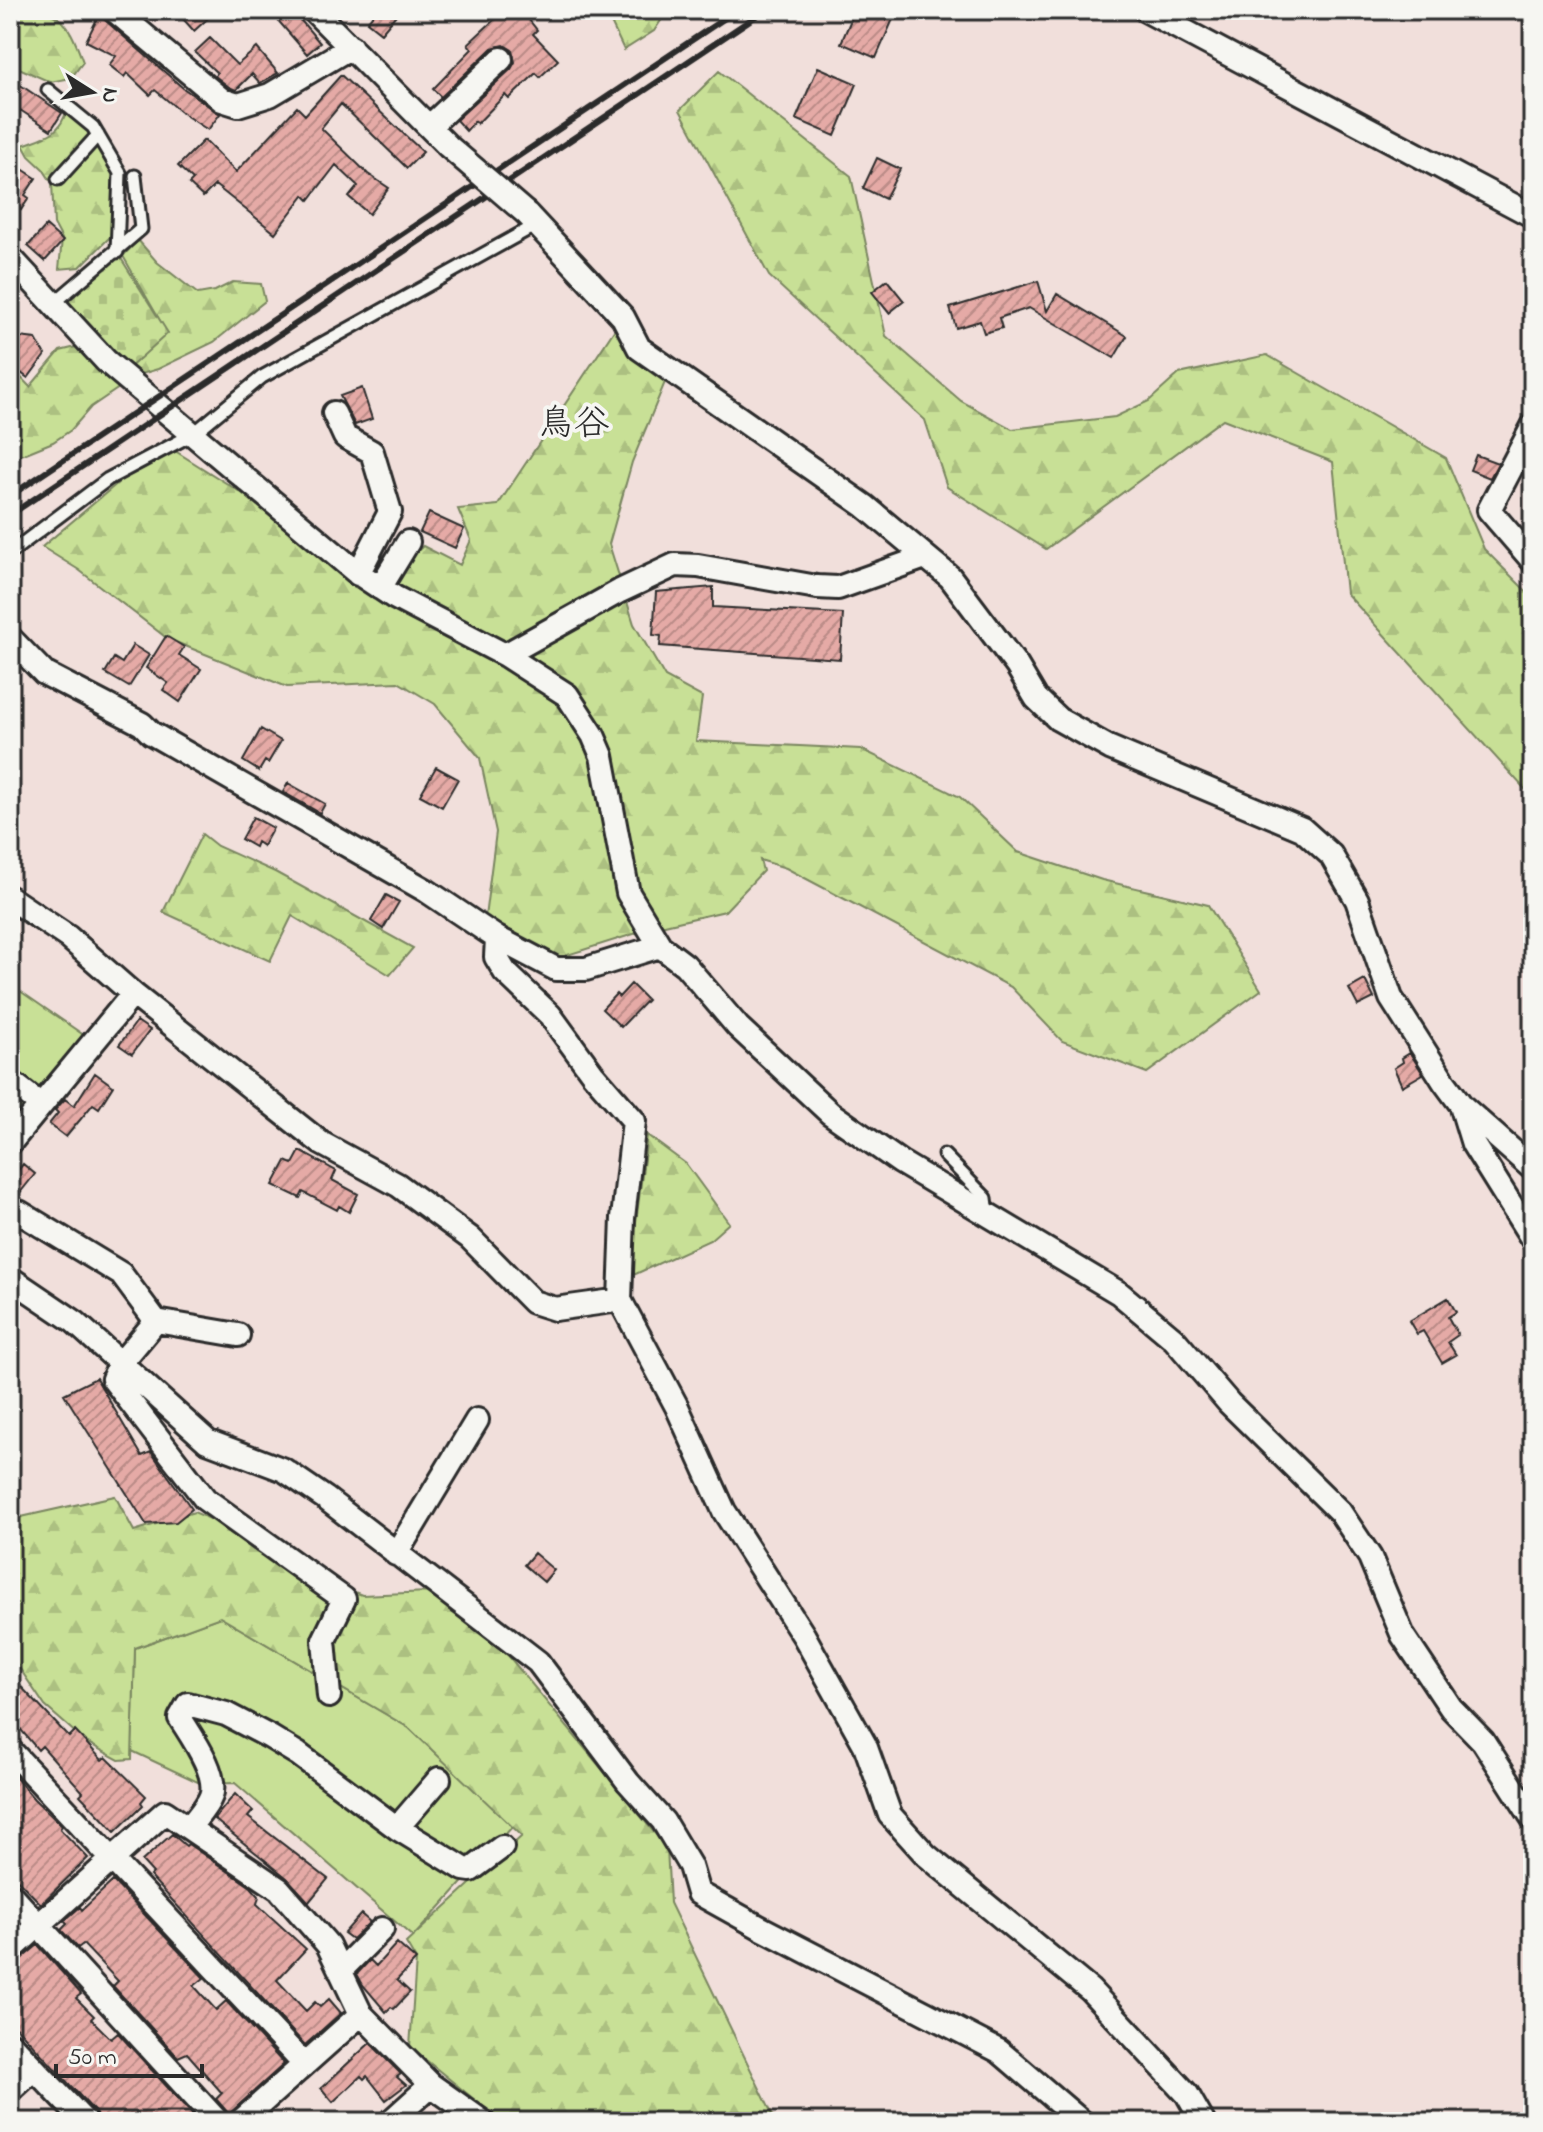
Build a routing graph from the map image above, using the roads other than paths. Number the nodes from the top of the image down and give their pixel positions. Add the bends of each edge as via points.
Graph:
1 (114, 10) edge
2 (313, 10) edge
3 (1145, 10) edge
4 (351, 47) junction
5 (501, 59) dead end
6 (48, 90) dead end
7 (429, 127) junction
8 (98, 135) junction
9 (135, 176) dead end
10 (58, 179) dead end
11 (1533, 216) edge
12 (532, 220) junction
13 (117, 252) junction
14 (10, 257) edge
15 (53, 304) junction
16 (334, 413) dead end
17 (1533, 426) edge
18 (193, 434) junction
19 (408, 542) dead end
20 (10, 553) edge
21 (925, 557) junction
22 (1533, 561) edge
23 (358, 574) junction
24 (380, 588) junction
25 (10, 638) edge
26 (505, 655) junction
27 (10, 898) edge
28 (497, 938) junction
29 (660, 946) junction
30 (133, 994) junction
31 (10, 1081) edge
32 (41, 1105) junction
33 (1462, 1106) junction
34 (10, 1143) edge
35 (944, 1155) dead end
36 (1533, 1169) edge
37 (19, 1212) dead end
38 (988, 1214) junction
39 (1533, 1240) edge
40 (10, 1278) edge
41 (620, 1300) junction
42 (156, 1321) junction
43 (238, 1335) dead end
44 (120, 1364) junction
45 (477, 1420) dead end
46 (396, 1554) junction
47 (329, 1696) dead end
48 (10, 1750) edge
49 (439, 1779) dead end
50 (1533, 1819) edge
51 (189, 1828) junction
52 (397, 1828) junction
53 (502, 1847) dead end
54 (112, 1858) junction
55 (10, 1894) edge
56 (39, 1925) junction
57 (382, 1929) dead end
58 (10, 1951) edge
59 (341, 1970) junction
60 (361, 2014) junction
61 (10, 2043) edge
62 (303, 2063) junction
63 (34, 2069) junction
64 (431, 2085) junction
65 (10, 2091) edge
66 (85, 2122) edge
67 (218, 2122) edge
68 (240, 2122) edge
69 (390, 2122) edge
70 (483, 2122) edge
71 (1082, 2122) edge
72 (1203, 2122) edge

1 - 4 street via 222,100 238,105 270,95
2 - 4 street
3 - 11 street
4 - 7 street
5 - 7 street
6 - 8 lane
7 - 12 street, bridge
8 - 10 lane
8 - 13 lane via 120,173
9 - 13 lane via 141,229
12 - 18 lane via 262,377
12 - 21 street via 623,317 639,348 855,499
13 - 15 lane
14 - 15 street
15 - 18 street via 106,361
16 - 23 street via 345,437 372,452 390,512
17 - 22 street via 1489,510
18 - 20 lane via 108,479
18 - 23 street
19 - 24 street
21 - 26 street via 838,588 675,565
21 - 33 street via 950,577 1036,698 1058,719 1110,748 1302,829 1331,855 1357,900 1391,998
23 - 24 street
24 - 26 street
25 - 28 street via 44,673 142,724 427,891
26 - 29 street via 567,695 593,735 602,756 628,893
27 - 30 street via 68,937
28 - 29 street via 556,969 586,969
28 - 41 street via 496,957 505,972 550,1015 634,1121
29 - 38 street via 830,1113
30 - 32 street
30 - 41 street via 321,1143 398,1185 470,1238 533,1302 555,1309
31 - 32 street
32 - 34 street
33 - 36 street
33 - 39 street via 1473,1144
35 - 38 lane via 986,1198
37 - 42 street via 121,1274
38 - 50 street via 1119,1293 1174,1339 1229,1403 1340,1512 1370,1557 1403,1636 1451,1708 1483,1741
40 - 44 street via 75,1322
41 - 72 street via 724,1511 804,1636 865,1745 890,1815 926,1855 1090,1990 1187,2094
42 - 43 street
42 - 44 street
44 - 46 street via 207,1441 284,1470
44 - 47 street via 113,1379 205,1499 344,1599 324,1640
45 - 46 street
46 - 71 street via 538,1662 663,1821 690,1866 698,1893 999,2051
48 - 54 street
49 - 52 street
51 - 52 street via 212,1795 209,1772 180,1718 188,1704 226,1714 270,1737
51 - 54 street via 165,1812
51 - 59 street via 279,1889 328,1945
52 - 53 street via 464,1869 471,1870
54 - 56 street
54 - 62 street
55 - 56 street
56 - 58 street
56 - 67 street
57 - 59 street
59 - 60 street
60 - 62 street
60 - 64 street
61 - 63 street
62 - 68 street
63 - 65 street
63 - 66 street
64 - 69 street
64 - 70 street

